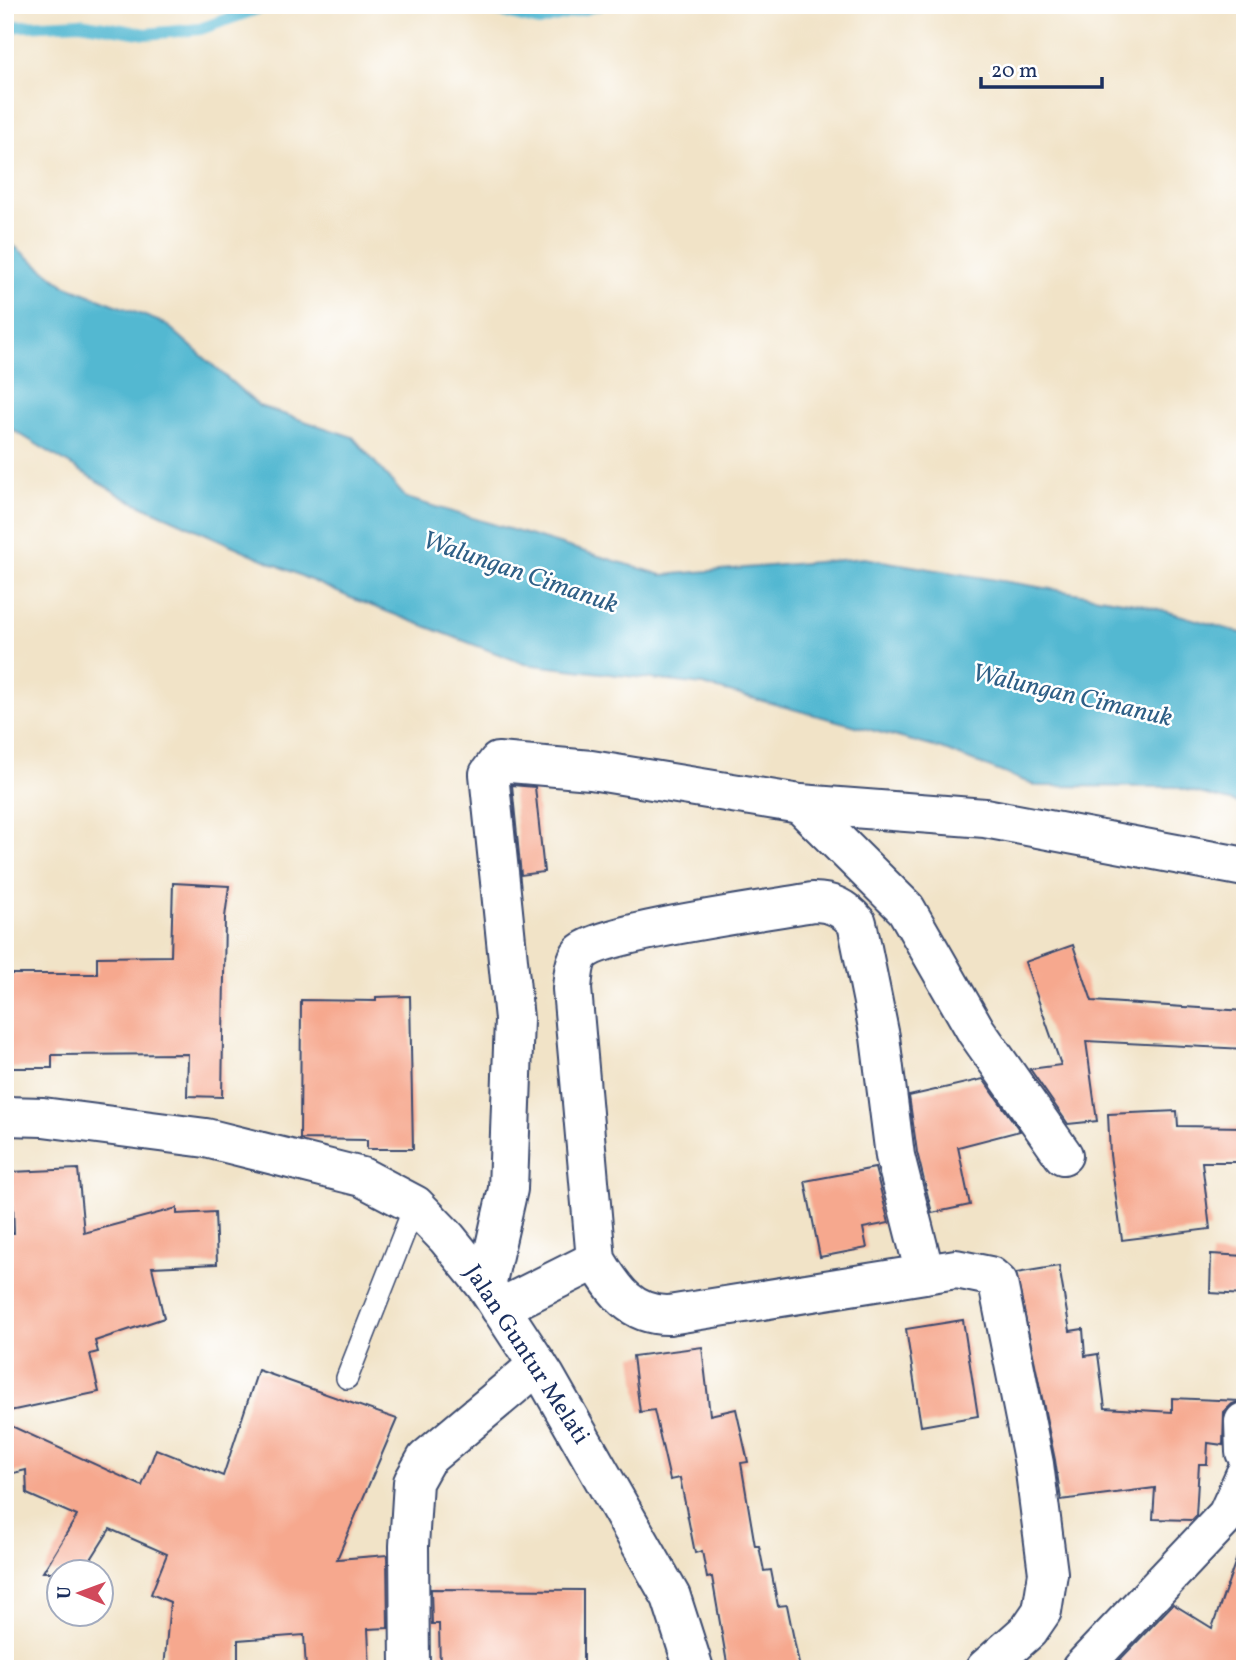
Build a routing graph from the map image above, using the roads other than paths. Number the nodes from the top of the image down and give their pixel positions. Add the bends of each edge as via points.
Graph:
1 (800, 804) junction
2 (1245, 867) edge
3 (5, 1116) edge
4 (1063, 1155) dead end
5 (415, 1205) junction
6 (596, 1260) junction
7 (926, 1274) junction
8 (493, 1297) junction
9 (538, 1365) junction
10 (347, 1378) dead end
11 (1245, 1475) edge
12 (411, 1669) edge
13 (694, 1669) edge
14 (985, 1669) edge
15 (1081, 1669) edge

1 - 2 street via 985,818
1 - 4 street via 906,909 976,1031
1 - 8 street via 592,770 498,762 492,767 489,774 514,1019 508,1189
3 - 5 street, Jalan Guntur Melati via 218,1141 362,1177
5 - 8 street, Jalan Guntur Melati
5 - 10 lane
6 - 7 street via 626,1302 652,1315
6 - 7 street via 572,989 579,955 592,945 663,928 824,902 848,912 857,923 880,1037 895,1156
6 - 8 street
7 - 14 street via 956,1269 990,1276 998,1283 1034,1464 1048,1573 1042,1611 1029,1630
8 - 9 street, Jalan Guntur Melati
9 - 12 street via 426,1459 413,1482 408,1546
9 - 13 street, Jalan Guntur Melati via 671,1597
11 - 15 street via 1227,1514

